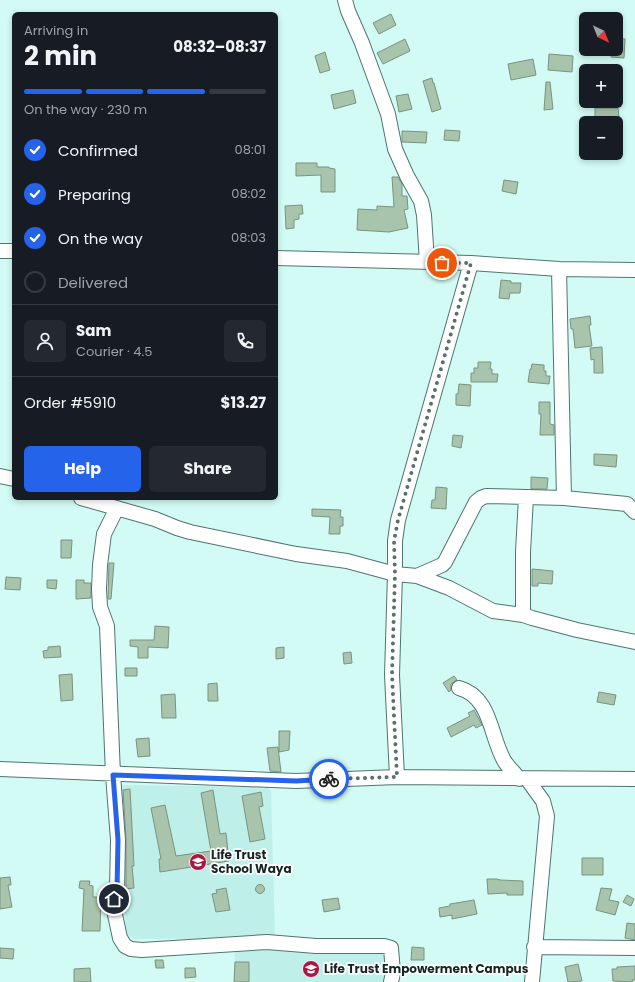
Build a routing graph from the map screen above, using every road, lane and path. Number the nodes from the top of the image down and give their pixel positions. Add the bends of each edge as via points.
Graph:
1 (345, 0) edge
2 (0, 251) edge
3 (12, 251) edge
4 (278, 258) edge
5 (427, 262) junction
6 (471, 263) junction
7 (559, 269) junction
8 (635, 270) edge
9 (0, 476) edge
10 (12, 479) edge
11 (526, 497) junction
12 (564, 498) junction
13 (88, 500) edge
14 (117, 508) junction
15 (635, 512) edge
16 (395, 574) junction
17 (417, 576) junction
18 (522, 614) junction
19 (635, 642) edge
20 (459, 688) dead end
21 (0, 769) edge
22 (113, 775) junction
23 (397, 777) junction
24 (523, 779) junction
25 (635, 779) edge
26 (534, 947) junction
27 (635, 948) edge
28 (391, 982) edge
29 (532, 982) edge

1 - 5 street via 388,114 395,149 421,201
2 - 3 street
4 - 5 street
5 - 6 street
6 - 7 street
6 - 16 street via 398,520 394,541
7 - 8 street
7 - 12 street
9 - 10 street
11 - 12 street
11 - 17 street via 481,498 476,502 445,562
11 - 18 street
12 - 15 street via 627,504
13 - 14 street
14 - 16 street via 190,532 296,554 347,561
14 - 22 street via 104,534 99,589 100,607 107,626
16 - 17 street
16 - 23 street via 392,675
17 - 18 street via 449,588 494,611
18 - 19 street via 577,630
20 - 24 street via 467,690 483,705 505,762
21 - 22 street
22 - 23 street via 296,781
22 - 28 street via 118,840 114,910 116,925 125,946 142,950 267,942 316,946 384,946 391,948
23 - 24 street
24 - 25 street
24 - 26 street via 543,801 547,816
26 - 27 street
26 - 29 street

